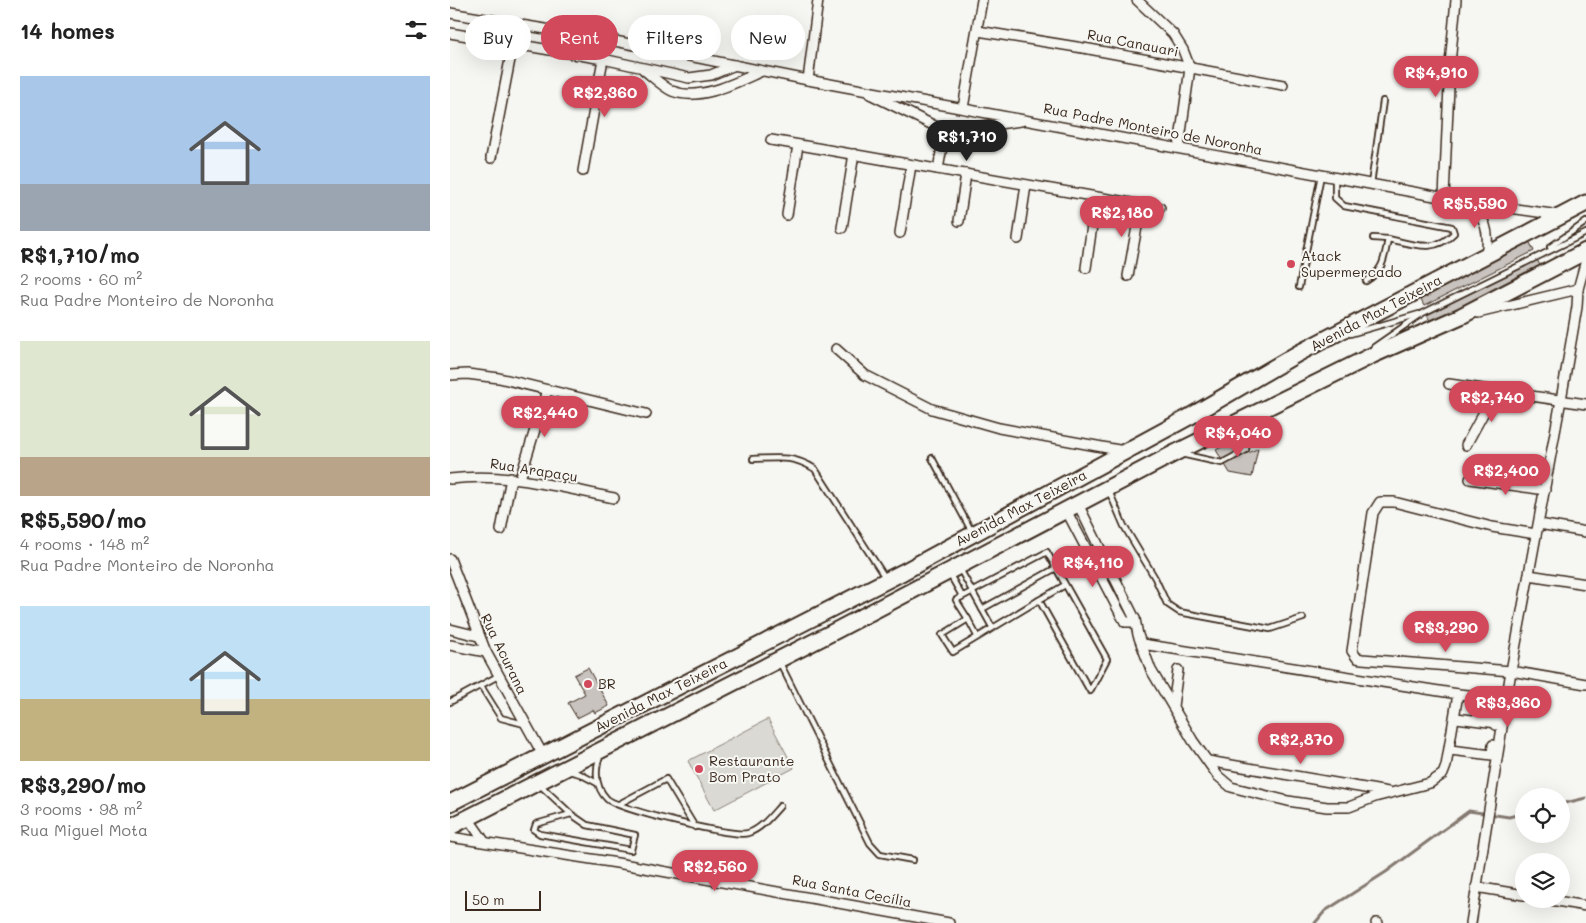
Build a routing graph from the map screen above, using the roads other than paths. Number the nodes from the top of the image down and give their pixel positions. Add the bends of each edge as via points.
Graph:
1 (818, 0) edge
2 (982, 0) edge
3 (1137, 0) edge
4 (1456, 0) edge
5 (450, 13) edge
6 (978, 31) junction
7 (450, 33) edge
8 (465, 36) edge
9 (510, 60) edge
10 (603, 60) edge
11 (607, 60) edge
12 (735, 65) junction
13 (642, 68) junction
14 (1190, 68) junction
15 (762, 71) junction
16 (808, 80) junction
17 (1283, 85) dead end
18 (861, 89) junction
19 (1382, 101) dead end
20 (963, 108) junction
21 (1030, 120) junction
22 (945, 131) junction
23 (771, 140) dead end
24 (798, 145) junction
25 (1179, 147) junction
26 (854, 154) junction
27 (491, 158) dead end
28 (911, 164) junction
29 (938, 169) junction
30 (583, 171) dead end
31 (966, 174) junction
32 (1321, 175) junction
33 (1335, 177) junction
34 (1371, 184) junction
35 (1026, 185) junction
36 (1096, 197) junction
37 (1444, 197) junction
38 (1467, 202) junction
39 (1586, 203) edge
40 (1141, 205) junction
41 (1160, 208) dead end
42 (787, 215) dead end
43 (1561, 216) junction
44 (960, 221) dead end
45 (1586, 222) edge
46 (842, 228) dead end
47 (900, 233) dead end
48 (1586, 233) edge
49 (1373, 238) dead end
50 (1388, 239) junction
51 (1018, 240) dead end
52 (1586, 251) edge
53 (1486, 255) junction
54 (1538, 255) junction
55 (1586, 260) edge
56 (1086, 268) dead end
57 (1128, 276) dead end
58 (1366, 281) dead end
59 (1299, 287) dead end
60 (1578, 289) junction
61 (1423, 313) junction
62 (1461, 316) junction
63 (1319, 342) junction
64 (836, 349) dead end
65 (1342, 370) junction
66 (450, 375) edge
67 (1449, 384) dead end
68 (547, 390) junction
69 (1496, 390) junction
70 (1561, 400) junction
71 (1586, 404) edge
72 (646, 414) dead end
73 (1250, 416) junction
74 (1466, 445) dead end
75 (1125, 452) junction
76 (1175, 453) junction
77 (932, 458) dead end
78 (752, 459) dead end
79 (450, 479) edge
80 (515, 479) junction
81 (1470, 479) dead end
82 (1108, 488) junction
83 (1545, 490) junction
84 (614, 498) dead end
85 (1072, 507) junction
86 (1538, 524) junction
87 (501, 530) dead end
88 (1586, 532) edge
89 (973, 533) junction
90 (1536, 534) junction
91 (450, 560) edge
92 (1056, 568) junction
93 (953, 569) junction
94 (1528, 575) junction
95 (886, 580) junction
96 (1586, 584) edge
97 (1065, 585) junction
98 (972, 591) junction
99 (962, 596) junction
100 (1038, 600) junction
101 (982, 610) junction
102 (1303, 618) dead end
103 (968, 619) junction
104 (1135, 619) junction
105 (1126, 622) junction
106 (992, 627) junction
107 (450, 629) edge
108 (1138, 634) junction
109 (478, 636) junction
110 (977, 636) junction
111 (450, 644) edge
112 (1142, 644) junction
113 (486, 652) junction
114 (778, 659) junction
115 (1178, 670) dead end
116 (1511, 671) junction
117 (498, 676) junction
118 (1586, 684) edge
119 (481, 686) junction
120 (1458, 694) junction
121 (450, 702) edge
122 (1173, 706) junction
123 (1456, 718) junction
124 (1497, 723) junction
125 (524, 724) junction
126 (601, 750) junction
127 (1450, 750) junction
128 (543, 755) junction
129 (1208, 761) junction
130 (561, 770) junction
131 (537, 782) junction
132 (597, 783) junction
133 (1391, 793) junction
134 (450, 803) edge
135 (618, 804) junction
136 (780, 806) dead end
137 (571, 814) junction
138 (468, 818) junction
139 (450, 827) edge
140 (695, 827) junction
141 (450, 837) edge
142 (484, 841) junction
143 (913, 860) dead end
144 (1476, 887) junction
145 (1515, 894) edge
146 (1570, 903) edge
147 (1586, 906) edge
148 (949, 923) edge
149 (1471, 923) edge

1 - 16 street
2 - 6 street
3 - 14 street via 1173,34
4 - 37 street
5 - 12 street, Rua Padre Monteiro de Noronha
6 - 14 street, Rua Canauari
6 - 20 street
7 - 8 street
9 - 27 street
10 - 30 street
11 - 13 street
12 - 13 street via 710,75 689,78
12 - 15 street, Rua Padre Monteiro de Noronha
13 - 15 street via 666,87 686,94 716,89
14 - 17 street, Rua Canauari
14 - 25 street
15 - 16 street, Rua Padre Monteiro de Noronha
16 - 18 street, Rua Padre Monteiro de Noronha
18 - 20 street, Rua Padre Monteiro de Noronha
18 - 22 street
19 - 34 lane
20 - 21 street, Rua Padre Monteiro de Noronha
21 - 22 street
21 - 25 street, Rua Padre Monteiro de Noronha
22 - 29 street
23 - 24 street
24 - 26 street
24 - 42 street
25 - 32 street, Rua Padre Monteiro de Noronha
26 - 28 street
26 - 46 street
28 - 29 street
28 - 47 street
29 - 31 street
31 - 35 street
31 - 44 street
32 - 33 street, Rua Padre Monteiro de Noronha
32 - 59 lane
33 - 34 street, Rua Padre Monteiro de Noronha
33 - 50 lane via 1335,198 1344,206 1452,227 1454,233 1434,247
34 - 37 street, Rua Padre Monteiro de Noronha
35 - 36 street
35 - 51 street
36 - 40 street
36 - 56 street
37 - 38 street, Rua Padre Monteiro de Noronha
38 - 43 street, Rua Padre Monteiro de Noronha
38 - 53 street via 1485,221
39 - 43 main road, Avenida Max Teixeira
40 - 41 street
40 - 57 street
43 - 53 main road, Avenida Max Teixeira
45 - 54 lane
48 - 54 lane
49 - 50 lane
50 - 58 lane via 1378,275
52 - 62 main road, Avenida Max Teixeira
53 - 63 main road, Avenida Max Teixeira
54 - 61 lane
55 - 60 street
60 - 62 street
60 - 70 street
61 - 63 lane
61 - 65 lane
62 - 65 main road, Avenida Max Teixeira
63 - 75 main road, Avenida Max Teixeira
64 - 75 street via 865,375 932,409 999,428
65 - 73 main road, Avenida Max Teixeira
66 - 68 street via 480,375
67 - 69 street
68 - 72 street
68 - 80 street
69 - 70 street
69 - 74 street
70 - 71 street
70 - 83 street
73 - 76 main road, Avenida Max Teixeira
73 - 76 lane via 1246,450 1222,463
75 - 89 main road, Avenida Max Teixeira
76 - 82 main road, Avenida Max Teixeira
77 - 89 lane
78 - 95 lane via 801,460 816,469
79 - 80 street, Rua Arapaçu via 476,476
80 - 84 street, Rua Arapaçu
80 - 87 street
81 - 83 street
82 - 85 main road, Avenida Max Teixeira
82 - 102 lane via 1124,526 1167,604 1179,612 1270,629
83 - 86 street
85 - 93 main road, Avenida Max Teixeira
85 - 104 street
85 - 105 street
86 - 88 street
86 - 90 street
89 - 95 main road, Avenida Max Teixeira
90 - 94 street
90 - 116 street via 1492,527 1404,504 1380,502 1374,513 1352,651 1357,658
91 - 109 street, Rua Acurana
92 - 97 lane
92 - 98 lane via 1047,552
92 - 101 lane
93 - 98 lane
93 - 99 lane
93 - 114 main road, Avenida Max Teixeira
94 - 96 street
94 - 116 street
95 - 128 main road, Avenida Max Teixeira
97 - 100 lane
97 - 100 lane via 1107,659 1090,691
98 - 99 lane
98 - 101 lane
99 - 103 lane via 956,600
100 - 106 lane
101 - 106 lane
103 - 110 lane
103 - 110 lane via 942,635 953,652
104 - 105 street
104 - 108 street
105 - 108 street
106 - 110 lane
107 - 109 street
108 - 112 street
109 - 113 street, Rua Acurana
111 - 113 street
112 - 120 street
112 - 122 street via 1150,670
113 - 117 street, Rua Acurana
114 - 126 main road, Avenida Max Teixeira
114 - 143 lane via 870,843 880,854
115 - 122 street
116 - 118 street
116 - 144 street
117 - 119 lane
117 - 125 street, Rua Acurana
119 - 121 lane
119 - 125 lane via 501,718
120 - 123 street
120 - 124 street via 1500,698
122 - 129 street
123 - 124 street
123 - 127 street
124 - 127 street via 1492,755
125 - 128 street, Rua Acurana
126 - 130 main road, Avenida Max Teixeira
126 - 132 lane
127 - 133 street via 1438,779 1430,784
128 - 134 main road, Avenida Max Teixeira
129 - 133 street
129 - 133 street via 1231,787 1297,802 1349,807
130 - 131 main road, Avenida Max Teixeira
130 - 132 lane via 580,774
131 - 137 lane
131 - 138 main road, Avenida Max Teixeira
132 - 135 lane via 604,796
135 - 140 lane
135 - 140 lane via 666,779
136 - 140 lane via 748,834 731,835
137 - 137 lane via 587,825 635,835 632,850 540,834 534,830 536,824
138 - 139 main road, Avenida Max Teixeira
138 - 142 street
141 - 142 street, Rua Santa Cecília
142 - 148 street, Rua Santa Cecília
144 - 145 street
144 - 149 street
146 - 147 street

